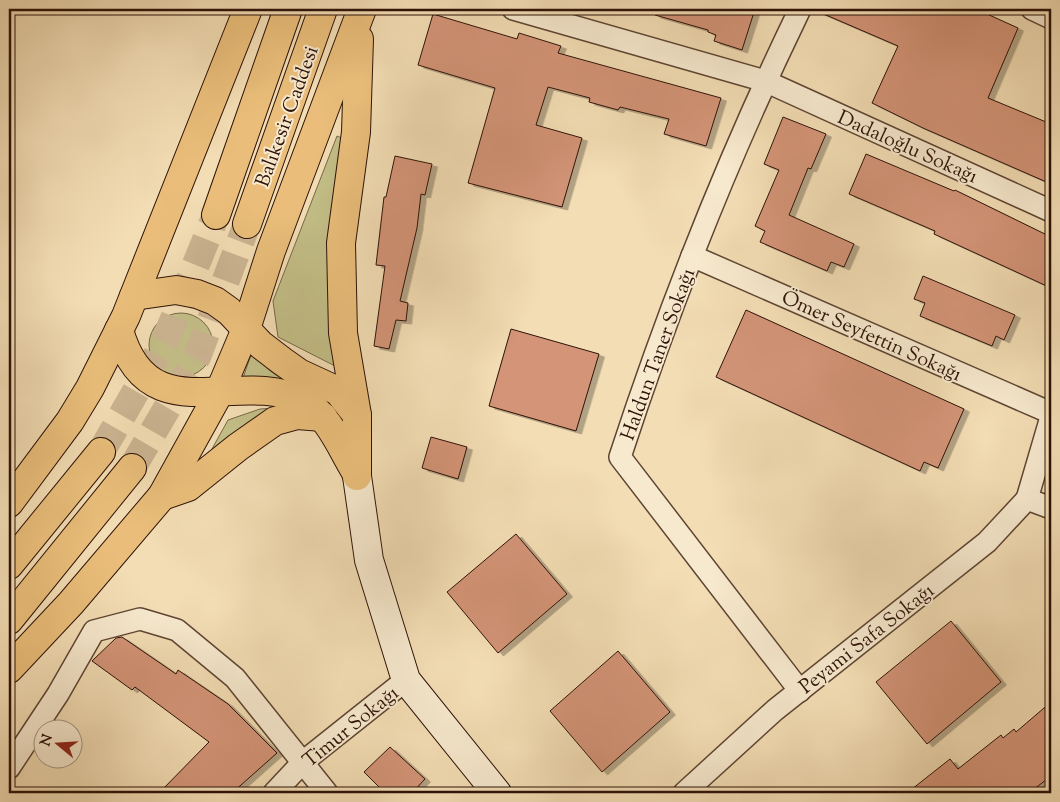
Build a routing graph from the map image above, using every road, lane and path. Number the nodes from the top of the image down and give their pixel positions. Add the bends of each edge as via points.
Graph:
1 (248, 9) edge
2 (288, 9) edge
3 (323, 9) edge
4 (513, 9) edge
5 (800, 9) edge
6 (1032, 9) edge
7 (361, 12) edge
8 (1051, 18) edge
9 (765, 81) junction
10 (1051, 211) edge
11 (216, 214) tunnel mouth
12 (247, 224) tunnel mouth
13 (692, 256) junction
14 (134, 296) junction
15 (246, 329) junction
16 (119, 330) junction
17 (219, 393) junction
18 (1051, 413) edge
19 (357, 415) junction
20 (323, 417) junction
21 (1051, 417) edge
22 (101, 452) tunnel mouth
23 (132, 468) tunnel mouth
24 (357, 476) junction
25 (162, 496) junction
26 (1027, 499) junction
27 (9, 503) edge
28 (1051, 508) edge
29 (9, 565) edge
30 (9, 620) edge
31 (9, 669) edge
32 (406, 680) junction
33 (800, 691) junction
34 (303, 762) junction
35 (9, 768) edge
36 (274, 793) edge
37 (327, 793) edge
38 (497, 793) edge
39 (684, 793) edge

1 - 14 main road
2 - 11 main road, Balıkesir Caddesi
3 - 12 main road, Balıkesir Caddesi
4 - 9 street, Dadaloğlu Sokağı
5 - 9 street, Haldun Taner Sokağı
6 - 8 street
7 - 15 main road via 271,251
7 - 19 main road via 356,132 341,243 343,333
9 - 10 street, Dadaloğlu Sokağı
9 - 13 street, Haldun Taner Sokağı
13 - 18 street, Ömer Seyfettin Sokağı
13 - 33 street, Haldun Taner Sokağı via 620,457
14 - 15 main road via 176,290 197,294 229,311
14 - 16 main road
15 - 17 main road
15 - 19 main road via 261,345 298,373 338,391
16 - 17 main road via 129,355 150,380 184,391
16 - 27 main road via 70,421
17 - 20 main road via 270,391 303,402
17 - 25 main road
19 - 24 main road
20 - 24 main road
20 - 25 main road via 297,415 275,421 188,487
21 - 26 street
22 - 29 main road
23 - 30 main road
24 - 32 main road via 369,560
25 - 31 main road via 71,603
26 - 28 street
26 - 33 street, Peyami Safa Sokağı via 987,542
32 - 34 street, Timur Sokağı
32 - 38 main road
33 - 39 street, Peyami Safa Sokağı
34 - 35 street via 235,678 177,630 140,619 94,631 58,694
34 - 36 street, Timur Sokağı
34 - 37 street

